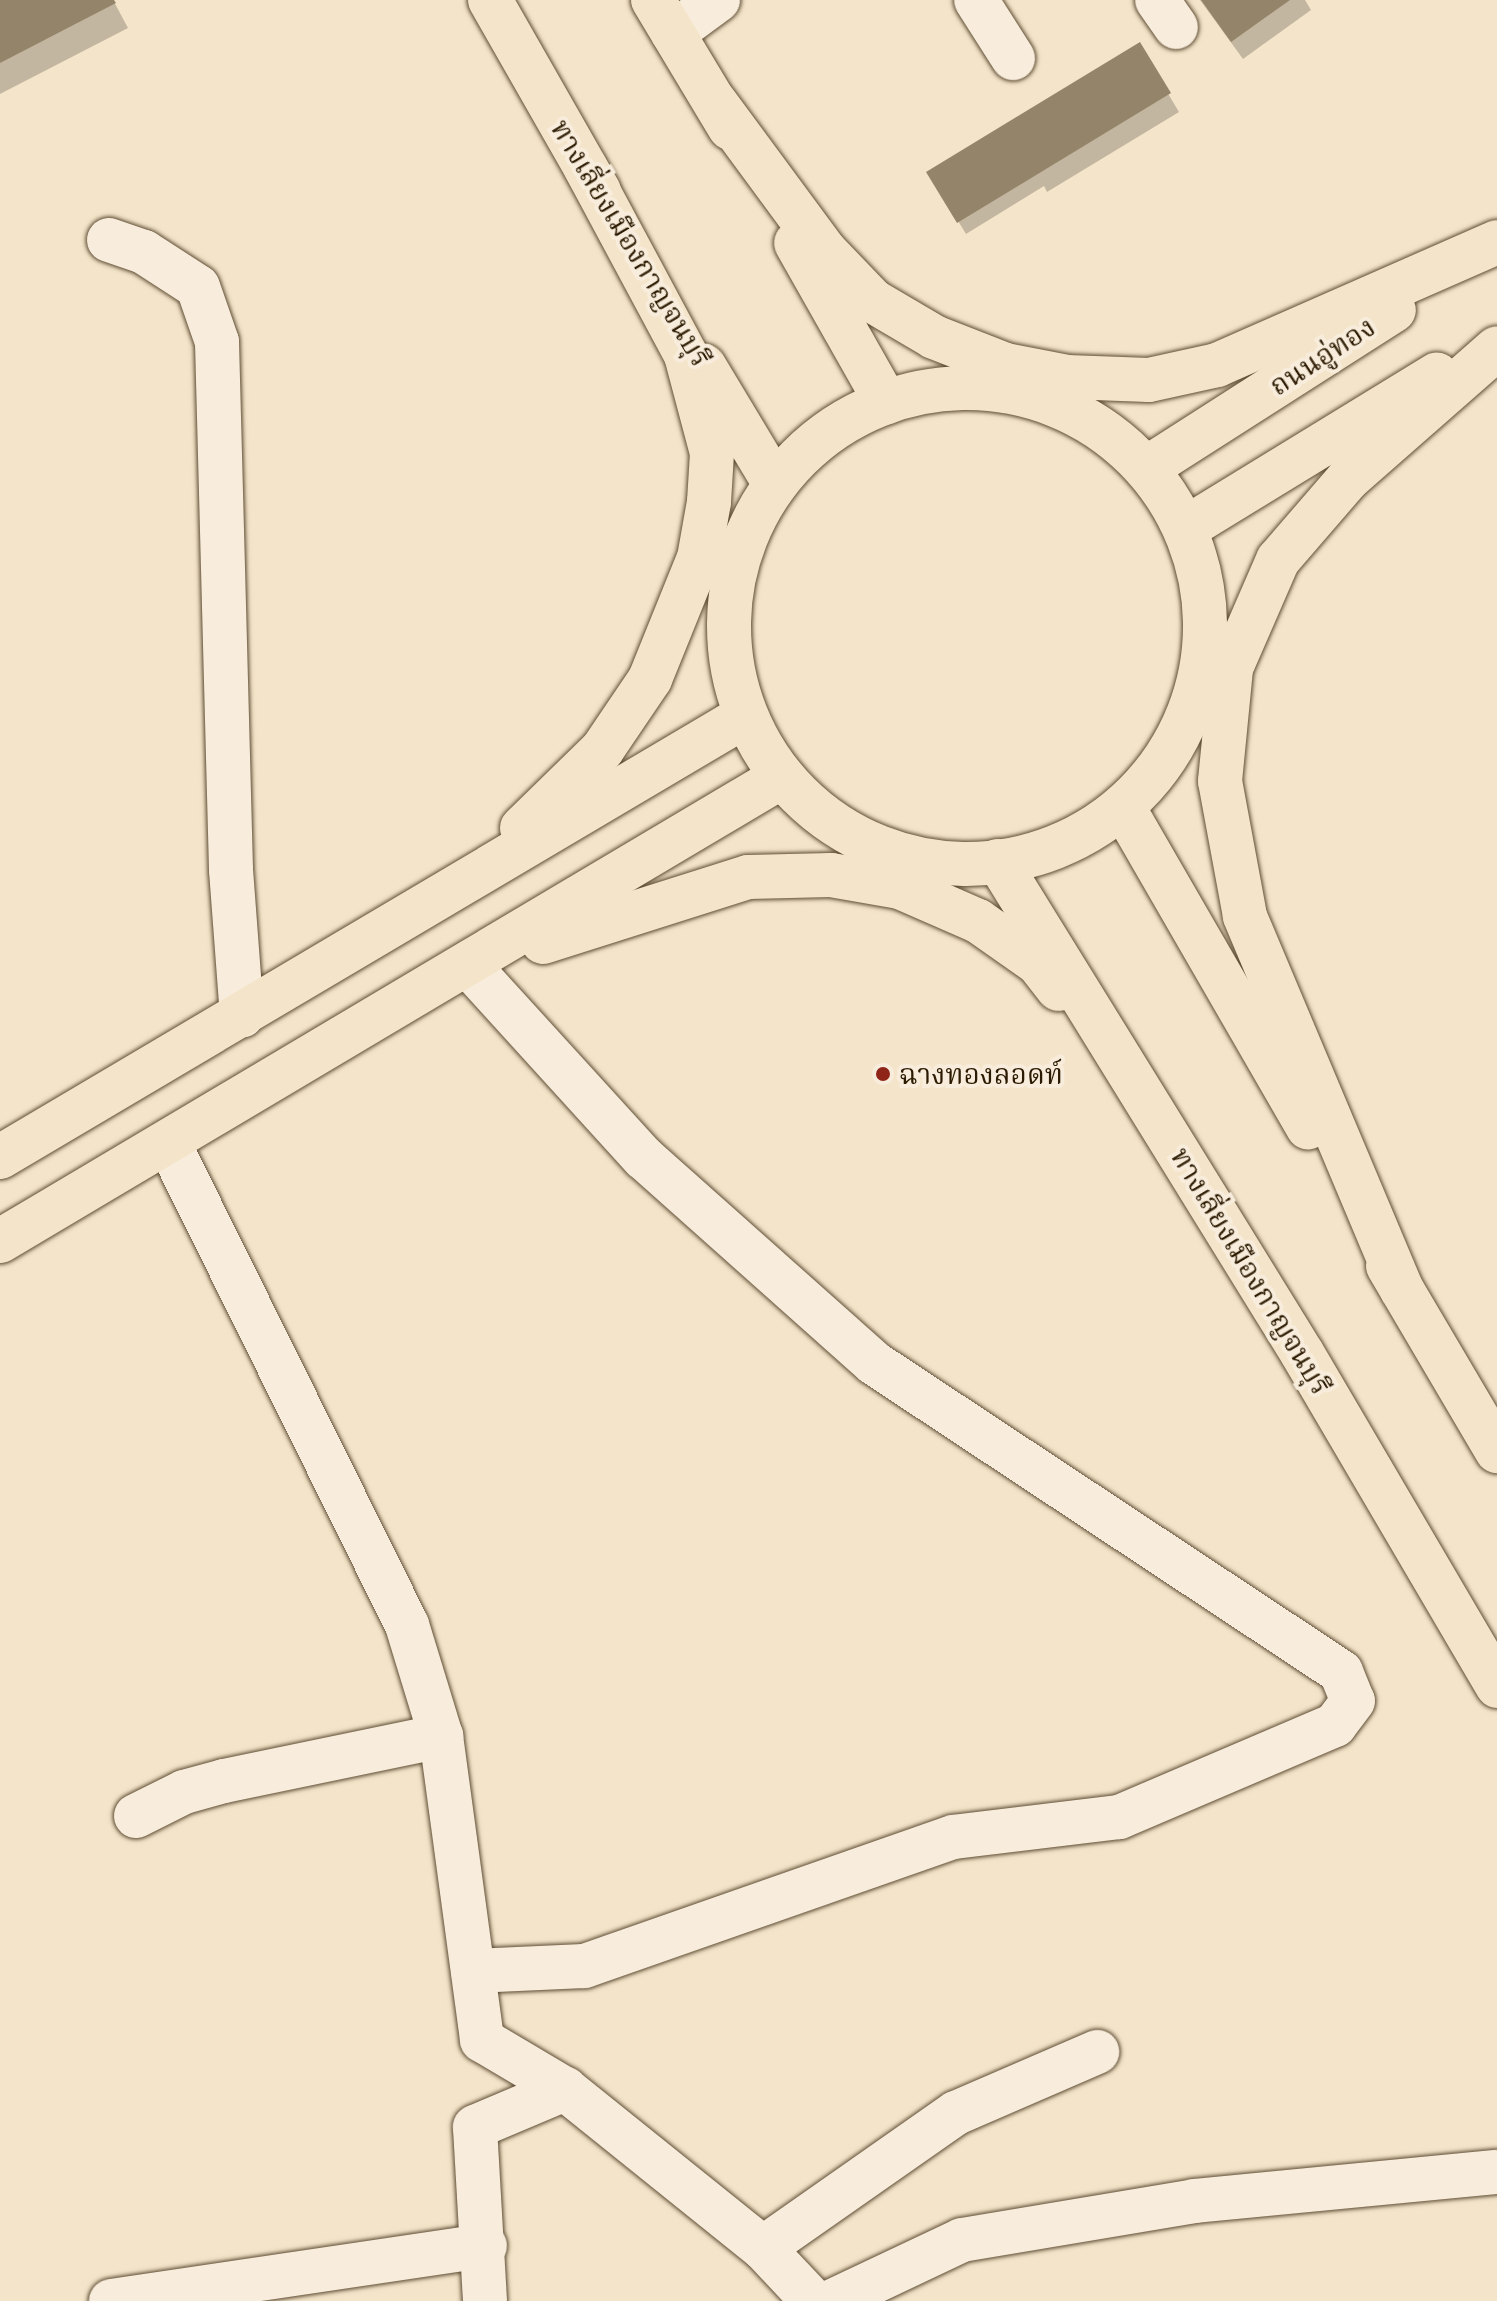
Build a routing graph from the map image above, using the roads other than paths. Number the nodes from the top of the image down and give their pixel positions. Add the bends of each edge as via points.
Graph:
1 (490, 0) edge
2 (718, 0) edge
3 (976, 0) edge
4 (663, 17) edge
5 (1013, 58) dead end
6 (715, 102) junction
7 (585, 167) junction
8 (109, 240) dead end
9 (1497, 243) edge
10 (1497, 337) edge
11 (1497, 348) edge
12 (886, 402) junction
13 (1147, 468) junction
14 (775, 484) junction
15 (1186, 528) junction
16 (745, 716) junction
17 (781, 777) junction
18 (1123, 807) junction
19 (998, 861) junction
20 (439, 901) junction
21 (469, 966) junction
22 (242, 1016) junction
23 (1155, 1114) junction
24 (168, 1142) junction
25 (0, 1157) edge
26 (0, 1241) edge
27 (1402, 1290) junction
28 (1497, 1451) edge
29 (1497, 1686) edge
30 (441, 1736) junction
31 (136, 1816) dead end
32 (473, 1971) junction
33 (1097, 2052) dead end
34 (565, 2089) junction
35 (1497, 2172) edge
36 (485, 2246) junction
37 (763, 2248) junction
38 (111, 2301) edge
39 (485, 2301) edge
40 (813, 2301) edge
41 (833, 2301) edge

1 - 7 main road, ทางเลี่ยงเมืองกาญจนบุรี
2 - 4 street
3 - 5 street
4 - 6 main road
6 - 9 main road via 825,251 873,301 934,337 1006,365 1067,377 1149,380 1217,365
6 - 12 main road
7 - 14 main road, ทางเลี่ยงเมืองกาญจนบุรี
7 - 20 main road via 686,355 712,453 699,558 650,679 602,750 548,806
8 - 22 street via 144,252 198,287 217,342 231,870
9 - 13 main road, ถนนอู่ทอง
10 - 15 main road
11 - 27 main road via 1348,479 1278,560 1231,668 1220,781 1245,916
12 - 13 main road via 941,389 999,390 1054,404 1104,430
12 - 14 main road via 824,435
13 - 15 main road
14 - 16 main road via 736,570 727,637
15 - 18 main road via 1205,602 1201,678 1173,748
16 - 17 main road
16 - 20 main road
17 - 19 main road via 820,815 866,843 918,860 972,865
17 - 21 main road
18 - 19 main road via 1078,838
18 - 27 main road
19 - 23 main road, ทางเลี่ยงเมืองกาญจนบุรี
20 - 22 main road
21 - 23 main road via 748,877 831,875 900,887 978,921 1038,963
21 - 24 main road
21 - 32 street via 644,1158 874,1363 1341,1672 1353,1701 1335,1725 1119,1817 953,1837 584,1966
22 - 25 main road
23 - 29 main road, ทางเลี่ยงเมืองกาญจนบุรี
24 - 26 main road
24 - 30 street via 407,1625
27 - 28 main road
30 - 31 street via 224,1781 184,1792
30 - 32 street
32 - 34 street via 482,2040
33 - 37 street via 956,2113
34 - 36 street via 475,2127
34 - 37 street
35 - 41 street via 1194,2201 962,2240
36 - 38 street
36 - 39 street
37 - 40 street

